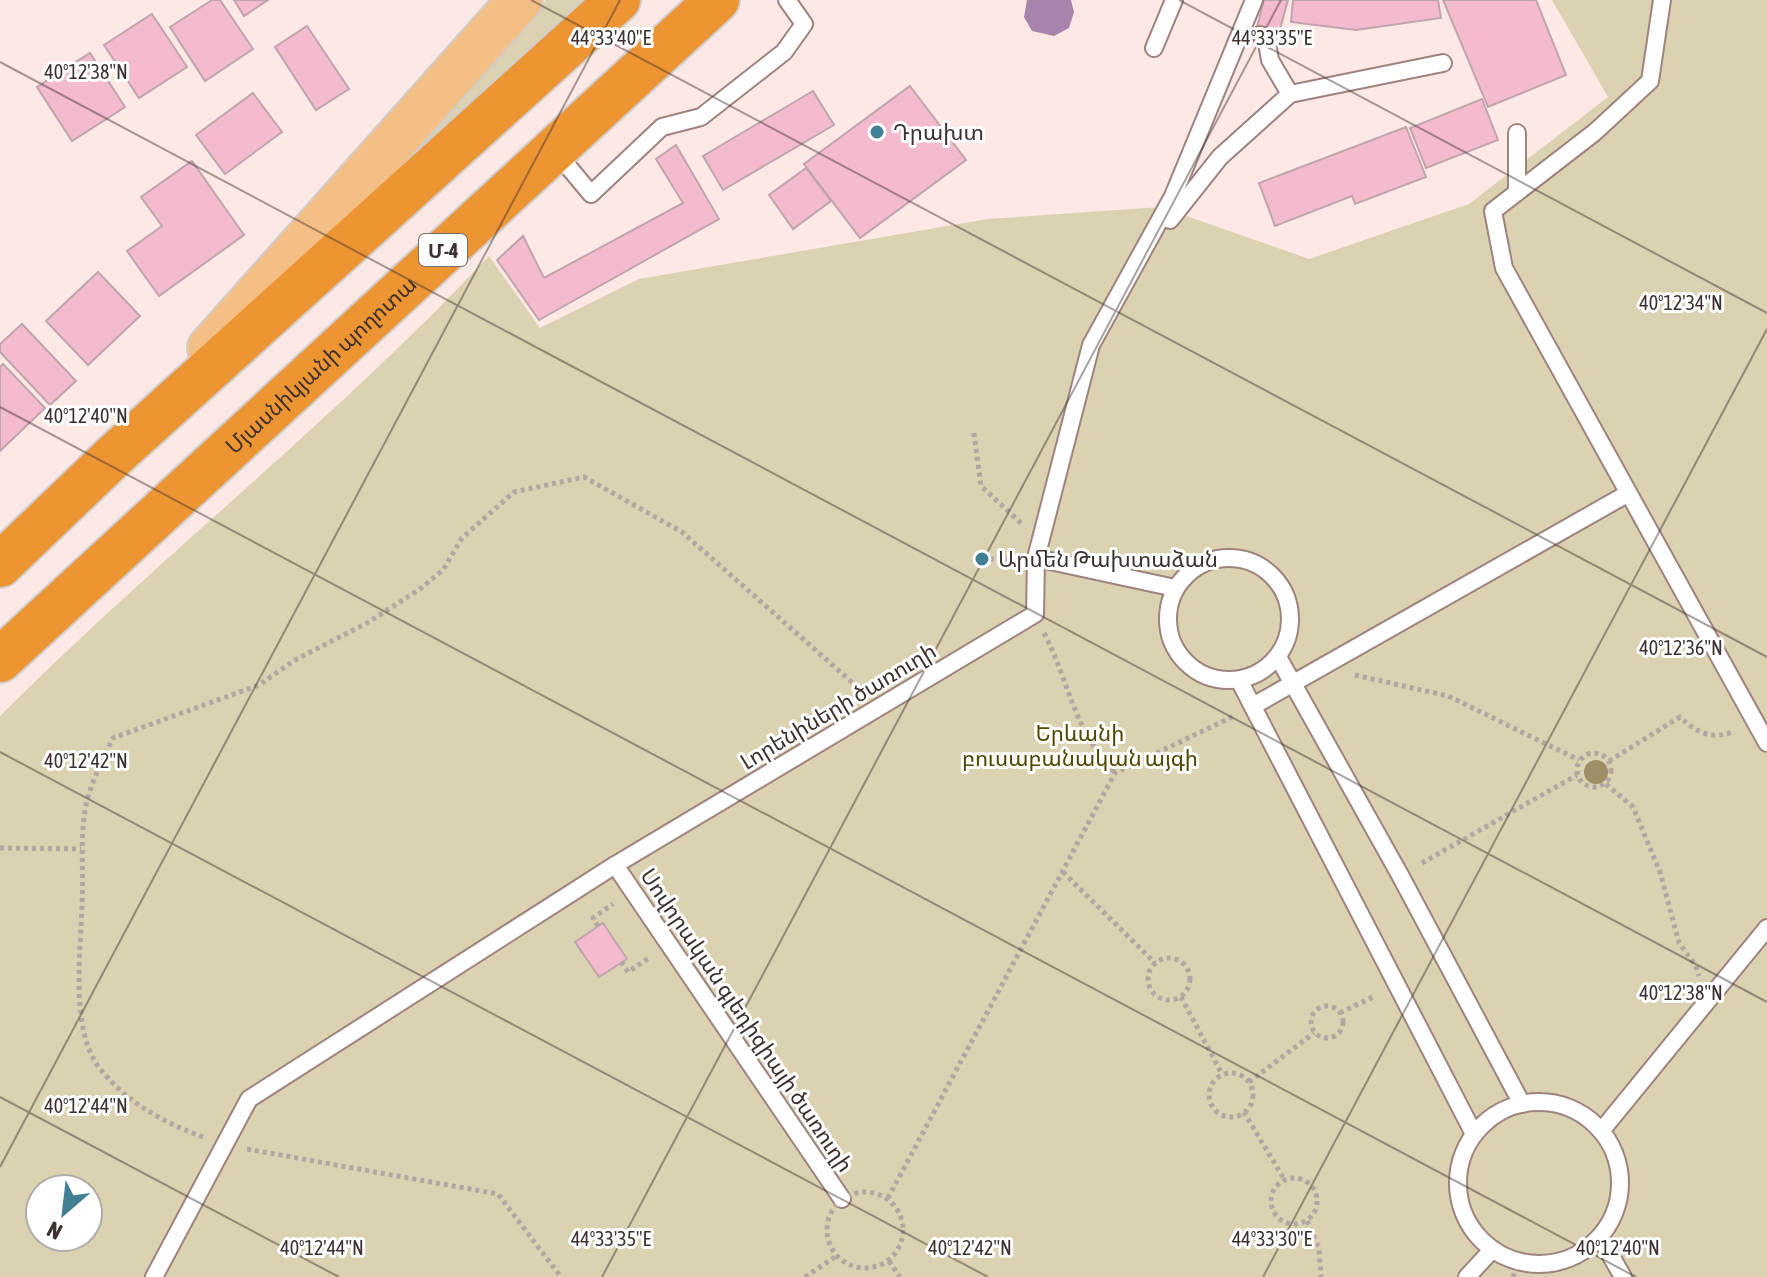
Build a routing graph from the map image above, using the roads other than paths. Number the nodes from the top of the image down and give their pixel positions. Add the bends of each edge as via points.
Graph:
1 (520, 0) edge
2 (618, 0) edge
3 (717, 0) edge
4 (787, 0) edge
5 (1174, 0) edge
6 (1254, 0) edge
7 (1662, 0) edge
8 (1260, 35) dead end
9 (1154, 48) dead end
10 (1443, 63) dead end
11 (1290, 94) junction
12 (1517, 133) dead end
13 (553, 148) junction
14 (1517, 192) junction
15 (1139, 258) junction
16 (116, 454) junction
17 (1627, 494) junction
18 (1034, 553) junction
19 (0, 565) edge
20 (1175, 588) junction
21 (1278, 657) junction
22 (0, 660) edge
23 (1239, 680) junction
24 (1292, 682) junction
25 (1253, 706) junction
26 (1767, 743) edge
27 (615, 865) junction
28 (1767, 928) edge
29 (1522, 1104) junction
30 (1602, 1130) junction
31 (1474, 1134) junction
32 (842, 1199) road end
33 (1600, 1237) junction
34 (1492, 1250) junction
35 (1521, 1270) edge
36 (154, 1277) edge
37 (1467, 1277) edge
38 (1623, 1277) edge

1 - 16 main road
2 - 16 highway
3 - 13 highway, Մյասնիկյանի պողոտա / Մ-4
4 - 13 lane via 804,24 784,52 701,117 662,127 591,194
5 - 9 lane
6 - 15 lane via 1173,196
7 - 14 lane via 1650,81
8 - 11 lane via 1266,37 1270,60
10 - 11 lane
11 - 15 lane via 1220,157
12 - 14 lane
13 - 22 highway, Մյասնիկյանի պողոտա / Մ-4
14 - 17 lane via 1493,211 1504,268
15 - 18 lane via 1091,345
16 - 19 highway
17 - 24 lane
17 - 26 lane
18 - 20 lane
18 - 27 lane, Լորենիների ծառուղի via 1035,614
20 - 21 lane via 1192,569 1215,559 1240,558 1264,568 1281,586 1290,610 1289,635
20 - 23 lane via 1168,610 1169,633 1178,654 1215,680
21 - 23 lane via 1261,673
21 - 24 lane
23 - 25 lane
24 - 25 lane
24 - 29 lane
25 - 31 lane
27 - 32 lane, Սովորական գլեդիզիայի ծառուղի
27 - 36 lane, Լորենիների ծառուղի via 249,1099
28 - 30 lane
29 - 30 lane via 1571,1107
29 - 31 lane via 1495,1115
30 - 33 lane via 1620,1180 1615,1210
31 - 34 lane via 1461,1157 1461,1209 1473,1232
33 - 35 lane via 1565,1261
33 - 38 lane
34 - 35 lane
34 - 37 lane

